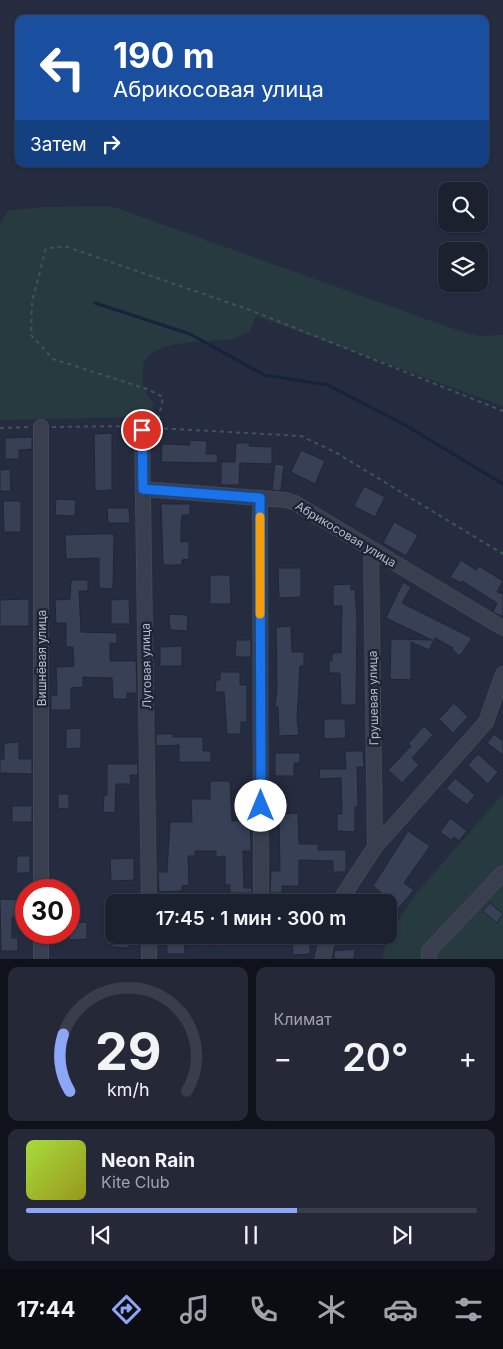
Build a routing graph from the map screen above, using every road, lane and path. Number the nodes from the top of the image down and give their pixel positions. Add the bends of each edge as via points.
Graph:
1 (503, 411) edge
2 (41, 427) junction
3 (0, 428) edge
4 (157, 428) junction
5 (142, 430) junction
6 (143, 489) junction
7 (260, 498) junction
8 (371, 549) junction
9 (503, 554) edge
10 (503, 628) edge
11 (503, 674) edge
12 (375, 847) junction
13 (503, 874) edge
14 (40, 879) edge
15 (149, 894) edge
16 (261, 894) edge
17 (344, 894) edge
18 (40, 944) edge
19 (149, 944) edge
20 (326, 944) edge
21 (40, 959) edge
22 (149, 959) edge
23 (323, 959) edge
24 (429, 959) edge

1 - 4 path via 250,310 67,247 46,248 32,302 31,335 53,358 163,397
2 - 3 path
2 - 5 path via 131,426
2 - 14 street, Вишнёвая улица
4 - 5 path
4 - 9 path via 302,436 335,452
5 - 6 street, Луговая улица
6 - 7 street, Абрикосовая улица
6 - 15 street, Луговая улица
7 - 8 street, Абрикосовая улица via 295,503
7 - 16 street
8 - 10 street, Абрикосовая улица
8 - 12 street, Грушевая улица
11 - 12 street via 486,722
12 - 17 street
13 - 24 street via 428,951
18 - 21 street
19 - 22 street
20 - 23 street

